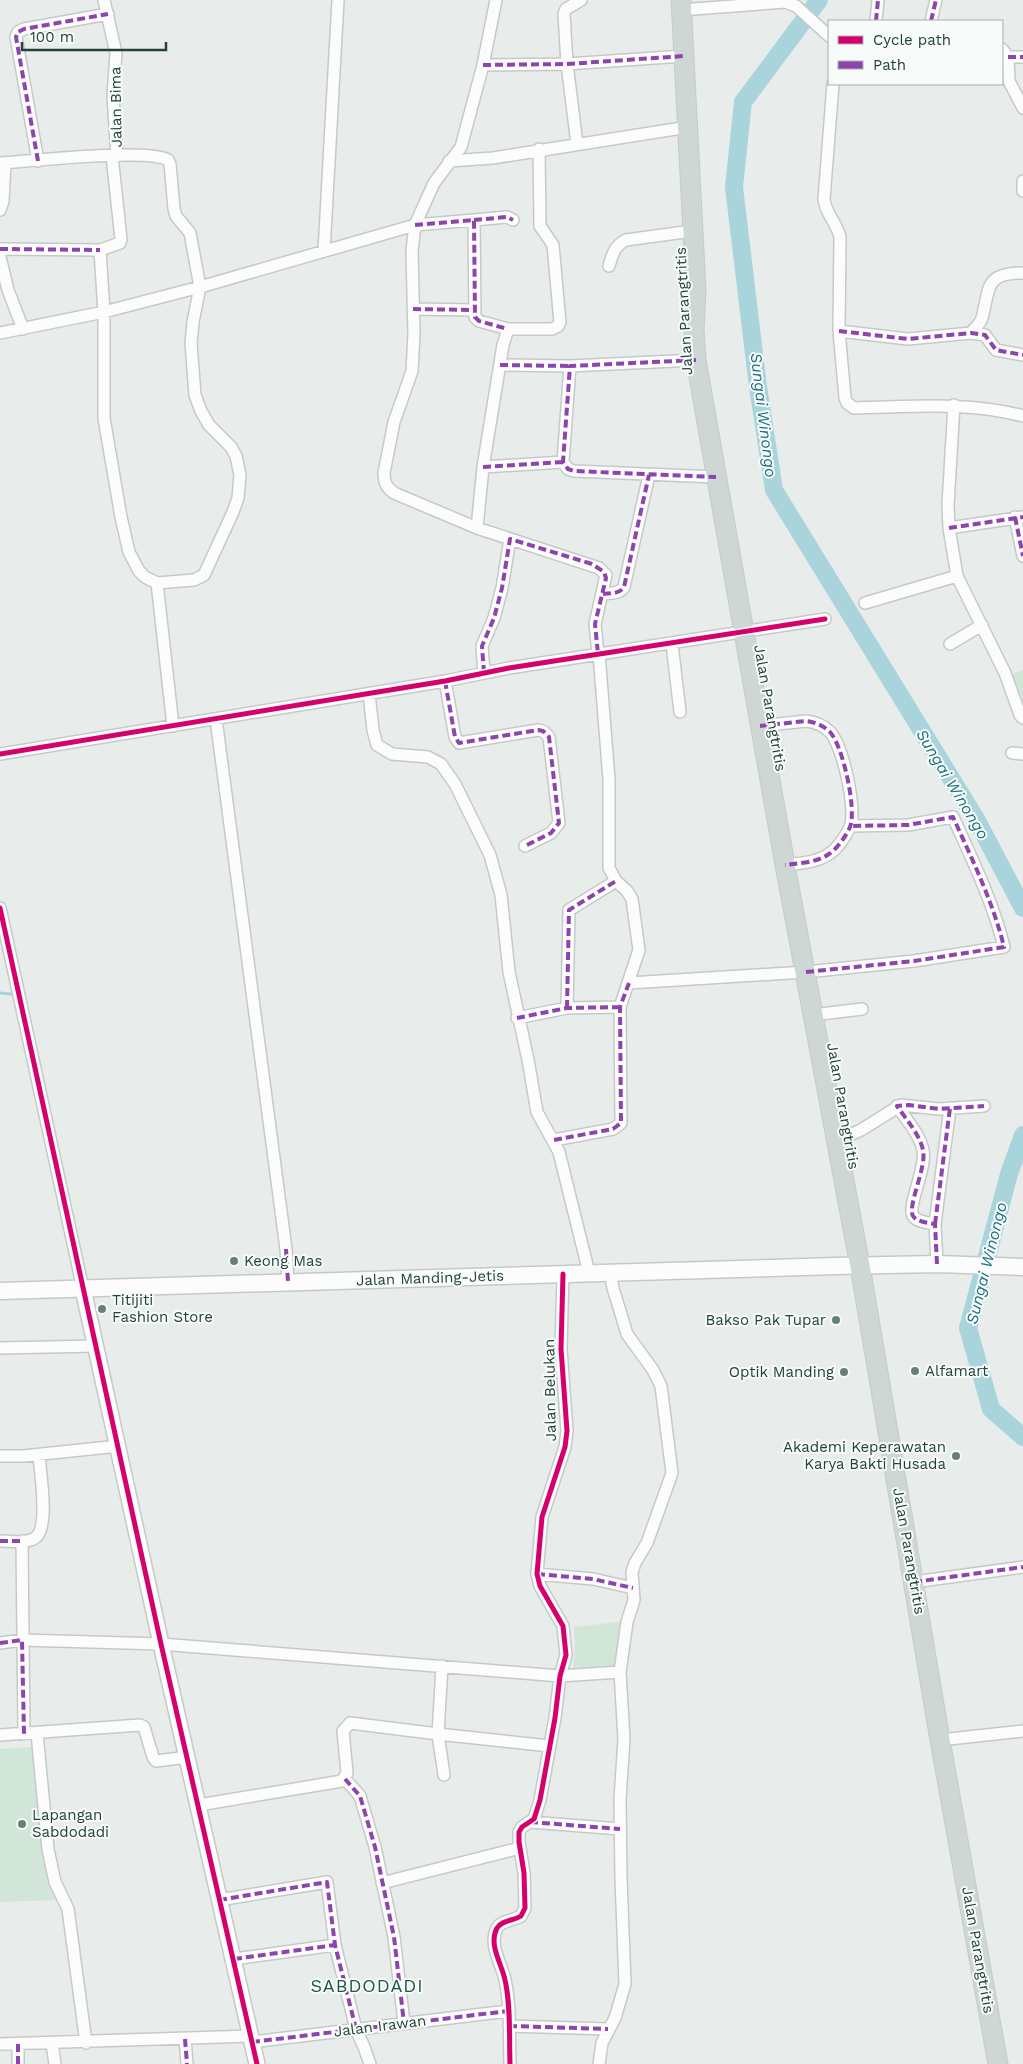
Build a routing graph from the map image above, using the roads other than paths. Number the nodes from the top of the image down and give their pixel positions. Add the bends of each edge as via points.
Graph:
1 (104, 0) edge
2 (338, 0) edge
3 (496, 0) edge
4 (581, 0) edge
5 (878, 0) edge
6 (936, 0) edge
7 (681, 5) edge
8 (108, 14) junction
9 (876, 20) edge
10 (931, 20) edge
11 (828, 35) edge
12 (1005, 53) edge
13 (684, 56) junction
14 (1023, 57) edge
15 (567, 64) junction
16 (483, 65) junction
17 (833, 85) edge
18 (1023, 108) edge
19 (688, 127) junction
20 (577, 144) junction
21 (539, 149) junction
22 (115, 156) junction
23 (38, 161) junction
24 (449, 161) junction
25 (3, 163) edge
26 (1023, 181) edge
27 (1023, 191) edge
28 (0, 210) edge
29 (474, 220) junction
30 (512, 220) dead end
31 (415, 226) junction
32 (692, 232) junction
33 (0, 249) edge
34 (100, 250) junction
35 (324, 251) junction
36 (0, 257) edge
37 (609, 266) dead end
38 (1023, 273) edge
39 (200, 287) junction
40 (413, 309) junction
41 (474, 310) junction
42 (104, 312) junction
43 (23, 329) junction
44 (508, 329) junction
45 (839, 331) junction
46 (0, 333) edge
47 (970, 334) junction
48 (1023, 356) edge
49 (696, 360) junction
50 (500, 365) junction
51 (570, 366) junction
52 (954, 405) junction
53 (1023, 416) edge
54 (563, 462) junction
55 (483, 467) junction
56 (648, 475) junction
57 (716, 477) junction
58 (1019, 517) edge
59 (477, 528) junction
60 (949, 528) junction
61 (510, 539) junction
62 (1023, 556) edge
63 (956, 576) junction
64 (157, 583) junction
65 (602, 594) junction
66 (865, 603) dead end
67 (824, 619) dead end
68 (982, 625) junction
69 (744, 632) junction
70 (672, 644) junction
71 (950, 644) dead end
72 (599, 654) junction
73 (484, 673) junction
74 (445, 681) junction
75 (369, 694) junction
76 (680, 712) dead end
77 (1023, 718) edge
78 (216, 719) junction
79 (173, 726) junction
80 (760, 726) junction
81 (0, 754) edge
82 (850, 826) junction
83 (525, 846) dead end
84 (785, 865) junction
85 (616, 881) junction
86 (0, 908) edge
87 (806, 972) junction
88 (628, 983) junction
89 (620, 1007) junction
90 (567, 1008) junction
91 (862, 1009) dead end
92 (813, 1015) junction
93 (518, 1018) junction
94 (898, 1106) junction
95 (984, 1106) dead end
96 (950, 1108) junction
97 (554, 1140) junction
98 (836, 1141) junction
99 (935, 1224) junction
100 (937, 1264) junction
101 (860, 1266) junction
102 (1023, 1267) edge
103 (610, 1272) junction
104 (589, 1273) junction
105 (563, 1274) junction
106 (288, 1282) junction
107 (83, 1289) junction
108 (0, 1291) edge
109 (96, 1346) junction
110 (0, 1348) edge
111 (119, 1446) junction
112 (39, 1455) junction
113 (0, 1456) edge
114 (0, 1541) edge
115 (22, 1541) junction
116 (1023, 1567) edge
117 (537, 1574) junction
118 (914, 1582) junction
119 (634, 1588) junction
120 (22, 1640) junction
121 (0, 1643) edge
122 (161, 1644) junction
123 (442, 1666) junction
124 (620, 1672) junction
125 (560, 1676) junction
126 (1023, 1731) edge
127 (37, 1732) junction
128 (24, 1734) junction
129 (438, 1734) junction
130 (0, 1735) edge
131 (940, 1740) junction
132 (549, 1746) junction
133 (188, 1757) junction
134 (444, 1775) dead end
135 (345, 1779) junction
136 (199, 1806) junction
137 (530, 1822) junction
138 (620, 1829) junction
139 (520, 1848) junction
140 (382, 1883) junction
141 (219, 1900) junction
142 (335, 1945) junction
143 (234, 1959) junction
144 (508, 2010) junction
145 (404, 2023) junction
146 (509, 2026) junction
147 (356, 2029) junction
148 (608, 2029) junction
149 (185, 2039) junction
150 (251, 2039) junction
151 (86, 2043) junction
152 (0, 2044) edge
153 (18, 2044) junction
154 (52, 2044) junction
155 (18, 2064) edge
156 (55, 2064) edge
157 (187, 2064) edge
158 (257, 2064) edge
159 (370, 2064) edge
160 (510, 2064) edge
161 (599, 2064) edge
162 (998, 2064) edge

1 - 8 street, Jalan Bima
2 - 35 street
3 - 16 street
4 - 15 street via 566,9 564,14
5 - 9 street
6 - 10 street
7 - 11 street via 779,2 796,6
7 - 13 main road, Jalan Parangtritis
8 - 22 street, Jalan Bima via 116,53 113,96
8 - 23 street via 18,32 21,72
12 - 14 street
12 - 18 street via 1009,81
13 - 15 street
13 - 19 main road, Jalan Parangtritis
15 - 16 street
15 - 20 street
16 - 24 street via 460,147
17 - 45 street via 824,198 825,208 840,237
19 - 20 street
19 - 32 main road, Jalan Parangtritis
20 - 21 street
21 - 24 street via 493,158
21 - 44 street via 540,226 553,245 560,322 552,329
22 - 23 street
22 - 34 street, Jalan Bima via 121,239 117,245
22 - 39 street via 168,160 172,170 174,209 190,233
23 - 25 street
24 - 31 street via 434,183
25 - 28 street
26 - 27 street
29 - 30 street via 507,217
29 - 31 street
29 - 41 street
31 - 35 street
31 - 40 street
32 - 37 street via 620,242
32 - 49 main road, Jalan Parangtritis
33 - 34 street
34 - 42 street
35 - 39 street
36 - 43 street
38 - 47 street via 995,280 990,286 982,318
39 - 42 street
39 - 64 street via 191,343 195,395 209,425 236,456 240,486 233,512 204,575 194,580
40 - 41 street
40 - 59 street via 412,372 394,422 384,480 394,493
41 - 44 street via 479,321
42 - 43 street
42 - 64 street via 104,418 121,517 134,564 145,577
43 - 46 street
44 - 50 street
45 - 47 street via 908,339
45 - 52 street via 845,398 851,406
47 - 48 street via 985,335 996,350
49 - 51 street
49 - 57 main road, Jalan Parangtritis
50 - 51 street
50 - 55 street
51 - 54 street
52 - 53 street
52 - 60 street
54 - 55 street
54 - 56 street via 570,470
55 - 59 street
56 - 57 street
56 - 65 street via 624,587 617,593
57 - 69 main road, Jalan Parangtritis
58 - 60 street
58 - 62 street
59 - 61 street
60 - 63 street
61 - 65 street via 599,568 606,575
61 - 73 street via 496,610 482,646
63 - 66 street
63 - 68 street
64 - 79 street
65 - 72 street via 596,624
67 - 69 street
68 - 71 street
68 - 77 street via 1006,673
69 - 70 street
69 - 80 main road, Jalan Parangtritis
70 - 72 street
70 - 76 street
72 - 73 street
72 - 85 street via 609,779 608,861
73 - 74 street
74 - 75 street
74 - 83 street via 455,737 459,743 538,730 549,737 559,823 551,833
75 - 78 street
75 - 93 street via 377,745 392,754 428,757 441,764 490,855 501,895 509,972
78 - 79 street
78 - 106 street
79 - 81 street
80 - 82 street via 806,721 830,732 841,751 850,793
80 - 84 main road, Jalan Parangtritis
82 - 84 street via 830,854 816,861
82 - 87 street via 908,825 954,816 986,892 1004,947 914,961
84 - 87 main road, Jalan Parangtritis
85 - 88 street via 632,899 639,941 638,956
85 - 90 street via 569,910
86 - 107 street
87 - 88 street
87 - 92 main road, Jalan Parangtritis
88 - 89 street
89 - 90 street
89 - 97 street via 621,1123 612,1129
90 - 93 street
91 - 92 street
92 - 98 main road, Jalan Parangtritis
93 - 97 street via 537,1112
94 - 96 street
94 - 98 street via 861,1130
94 - 99 street via 923,1150 923,1168 913,1215 921,1221
95 - 96 street
96 - 99 street
97 - 104 street
98 - 101 main road, Jalan Parangtritis
99 - 100 street
100 - 101 main road, Jalan Manding-Jetis
100 - 102 main road, Jalan Manding-Jetis
101 - 103 main road, Jalan Manding-Jetis
101 - 118 main road, Jalan Parangtritis
103 - 104 main road, Jalan Manding-Jetis
103 - 119 street via 627,1334 661,1386 672,1466 671,1478 647,1543 633,1568
104 - 105 main road, Jalan Manding-Jetis
105 - 106 main road, Jalan Manding-Jetis
105 - 117 street, Jalan Belukan via 561,1349 566,1439 544,1508
106 - 107 main road, Jalan Manding-Jetis
107 - 108 main road, Jalan Manding-Jetis
107 - 109 street
109 - 110 street
109 - 111 street
111 - 112 street
111 - 122 street
112 - 113 street
112 - 115 street via 43,1524 35,1538
114 - 115 street
115 - 120 street
116 - 118 street
117 - 119 street
117 - 125 street, Jalan Belukan via 540,1586 563,1626 566,1655
118 - 131 main road, Jalan Parangtritis
119 - 124 street
120 - 121 street
120 - 122 street
120 - 128 street
122 - 123 street
122 - 133 street
123 - 125 street
123 - 129 street
124 - 125 street
124 - 138 street via 624,1739
125 - 132 street, Jalan Belukan
126 - 131 street
127 - 128 street
127 - 133 street via 140,1725 144,1727 156,1761
127 - 151 street via 48,1849 55,1882 68,1909
128 - 130 street
129 - 132 street
129 - 134 street
129 - 135 street via 350,1723 343,1731
131 - 162 main road, Jalan Parangtritis
132 - 137 street, Jalan Belukan via 540,1800
133 - 136 street
135 - 136 street
135 - 140 street via 360,1796
136 - 141 street
137 - 138 street
137 - 139 street, Jalan Belukan via 519,1832
138 - 148 street via 626,1980 619,2009
139 - 140 street
139 - 144 street via 525,1908 521,1916 503,1923 495,1933 497,1959 506,1981
140 - 145 street via 394,1937
141 - 142 street via 327,1882
141 - 143 street
142 - 143 street
142 - 147 street
143 - 150 street
144 - 145 street, Jalan Irawan
144 - 146 street
145 - 147 street, Jalan Irawan
146 - 148 street
146 - 160 street
147 - 150 street, Jalan Irawan
147 - 159 street
148 - 161 street
149 - 150 street, Jalan Irawan
149 - 151 street, Jalan Irawan
149 - 157 street
150 - 158 street
151 - 154 street, Jalan Irawan
152 - 153 street, Jalan Irawan
153 - 154 street, Jalan Irawan
153 - 155 street
154 - 156 street

